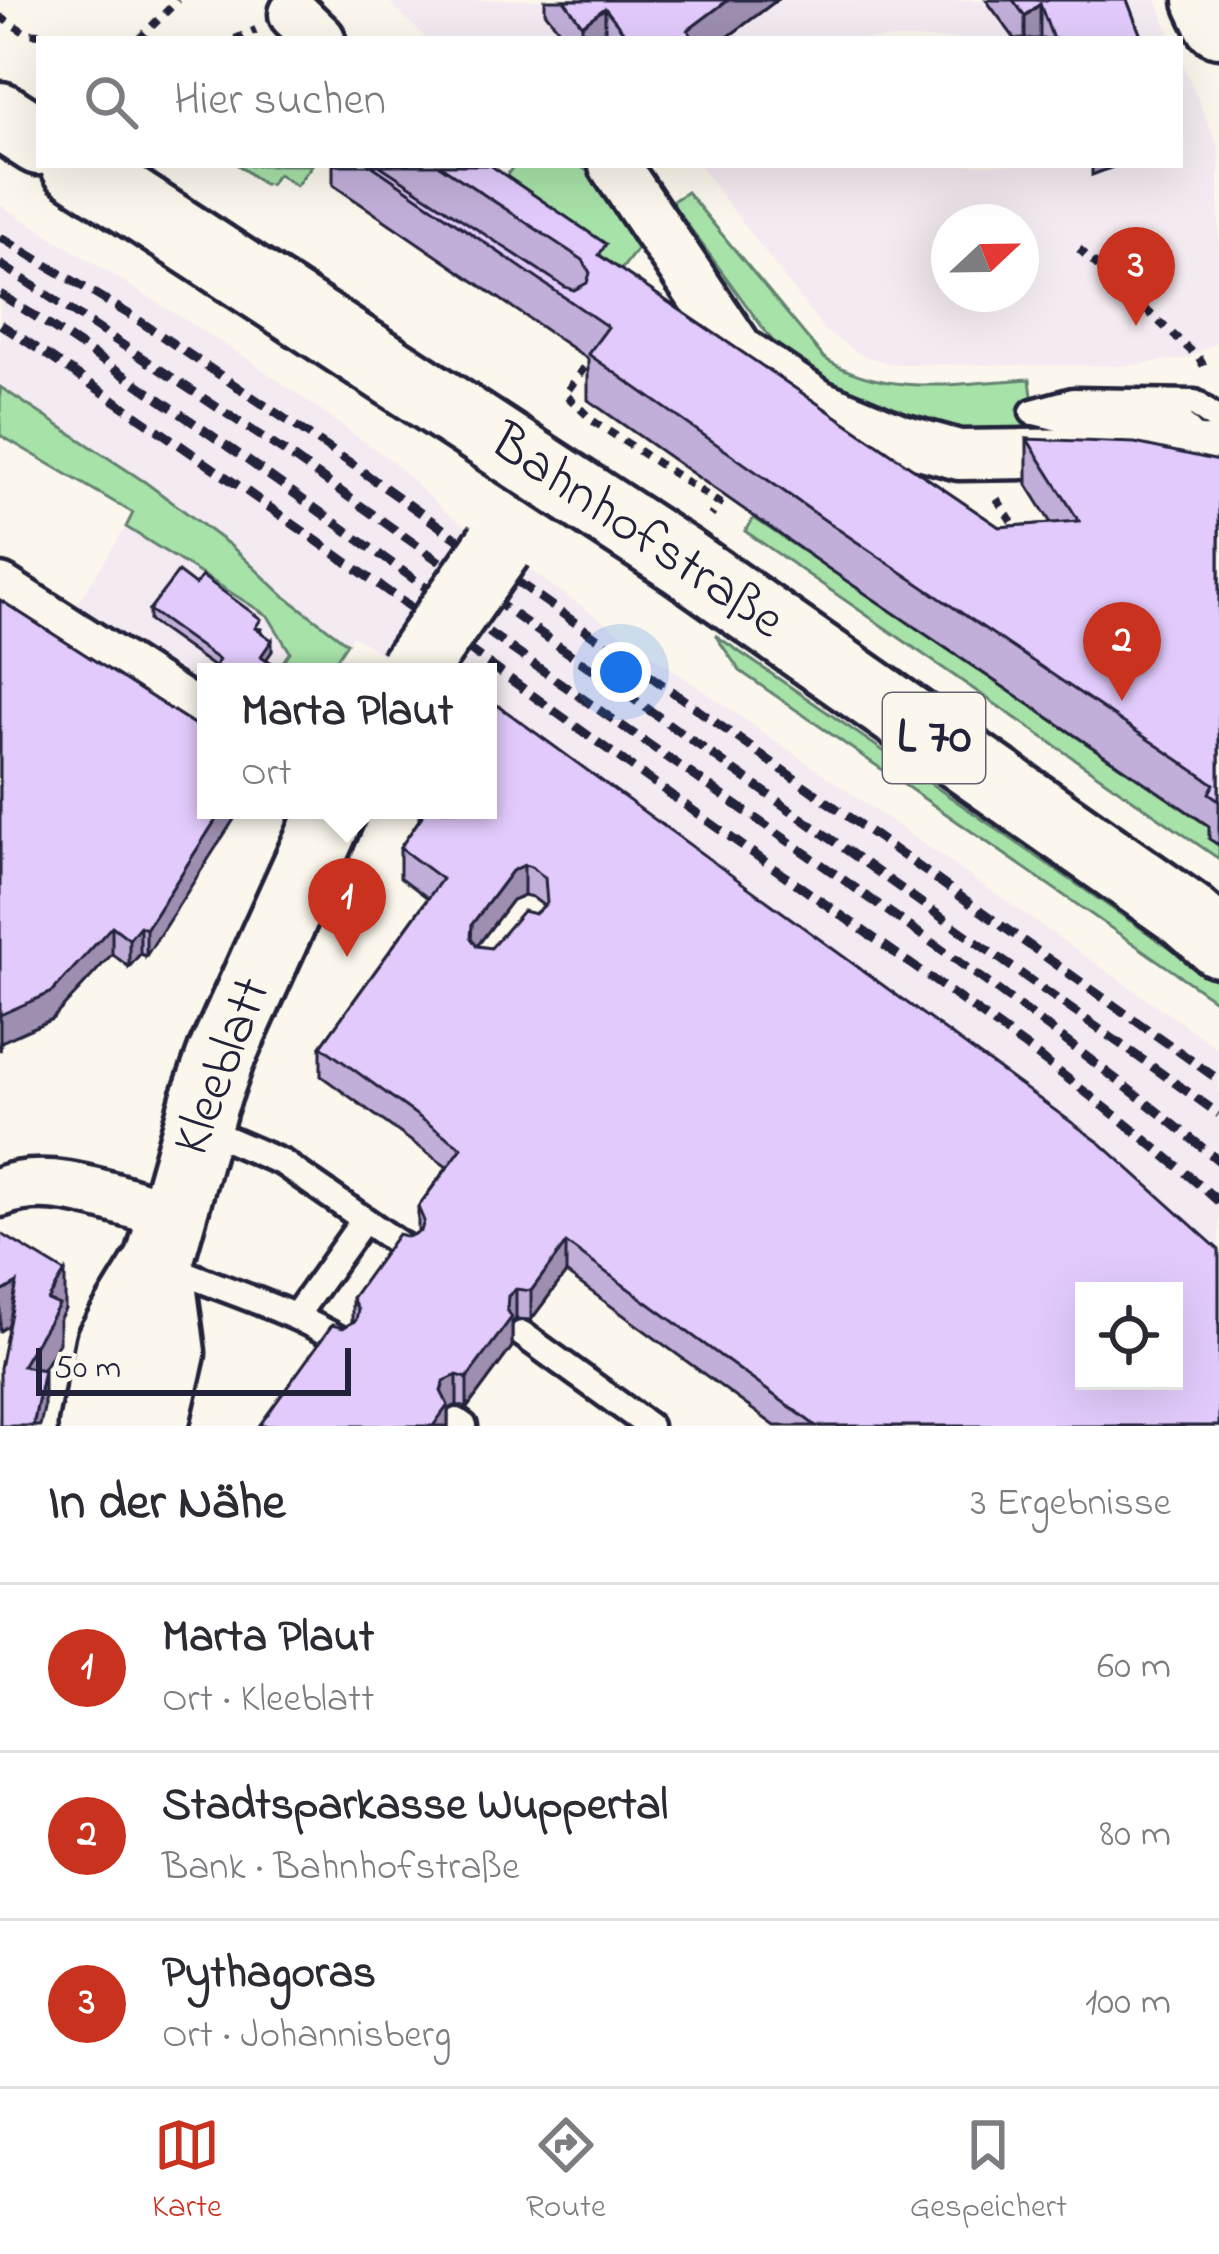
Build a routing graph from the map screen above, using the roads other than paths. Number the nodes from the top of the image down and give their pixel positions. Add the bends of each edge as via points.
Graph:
1 (1208, 0) edge
2 (1219, 23) edge
3 (0, 116) edge
4 (36, 139) edge
5 (81, 168) edge
6 (616, 168) edge
7 (1215, 441) edge
8 (550, 474) junction
9 (0, 590) edge
10 (416, 663) edge
11 (197, 715) edge
12 (328, 819) edge
13 (1208, 927) edge
14 (198, 1126) junction
15 (0, 1192) edge
16 (363, 1221) junction
17 (165, 1239) junction
18 (408, 1250) edge
19 (297, 1314) junction
20 (522, 1334) dead end
21 (343, 1341) edge
22 (93, 1426) edge
23 (154, 1426) edge
24 (649, 1426) edge

1 - 2 main road
3 - 4 main road
5 - 8 main road, Bahnhofstraße / L 70
6 - 7 street via 739,351 818,405 898,438 968,454
7 - 7 lane via 1195,403 1073,400 1033,412 1080,423 1183,424
8 - 10 main road, bridge
8 - 13 main road, Bahnhofstraße / L 70
9 - 11 street
12 - 14 main road, Kleeblatt via 221,1056
14 - 16 lane via 283,1163
14 - 17 main road, Kleeblatt
15 - 17 street via 43,1183
16 - 18 lane
16 - 19 lane
17 - 19 lane via 228,1292
17 - 22 main road, Kleeblatt via 110,1342
17 - 23 main road, Kleeblatt via 171,1353
19 - 21 lane
20 - 24 lane

